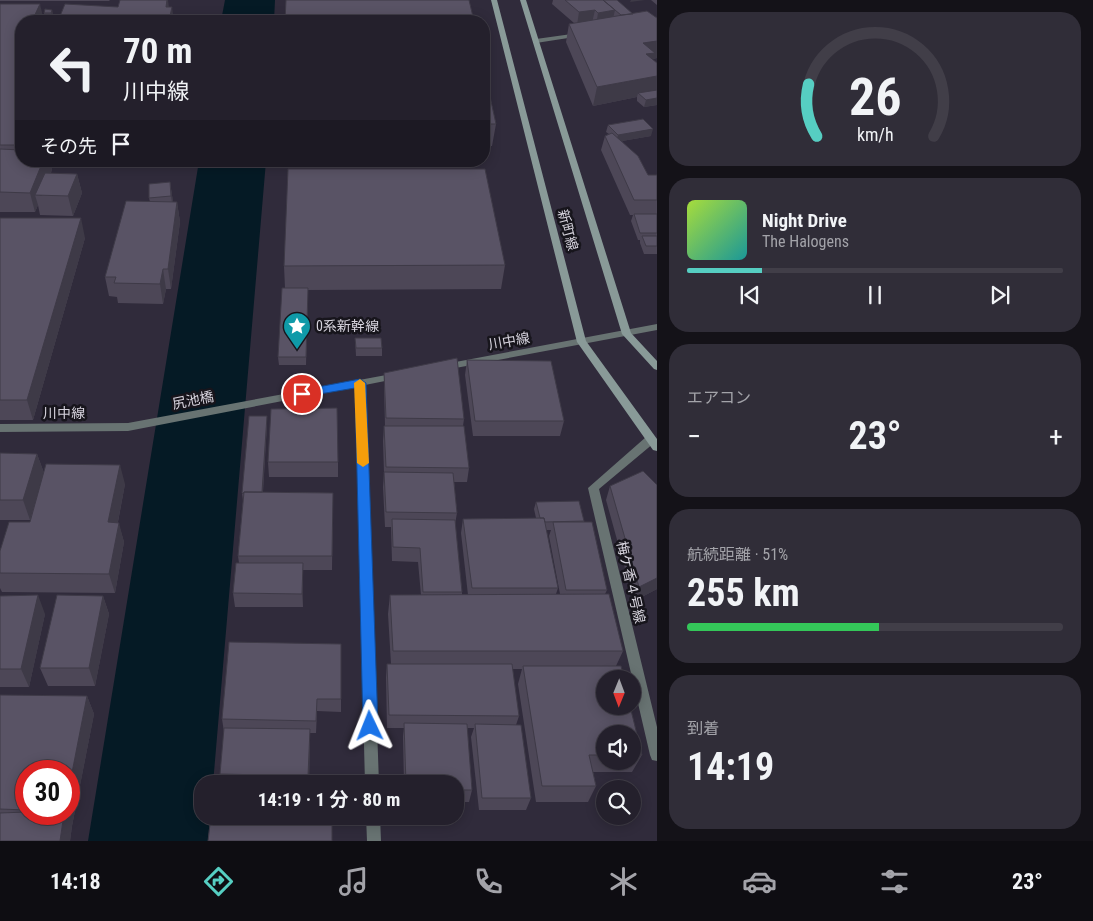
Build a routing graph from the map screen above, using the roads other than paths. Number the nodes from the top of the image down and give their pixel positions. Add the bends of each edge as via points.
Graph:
1 (494, 0) edge
2 (522, 0) edge
3 (582, 34) edge
4 (536, 40) junction
5 (657, 327) edge
6 (628, 334) junction
7 (582, 342) junction
8 (657, 367) edge
9 (439, 368) edge
10 (409, 374) edge
11 (360, 383) junction
12 (128, 427) joint
13 (0, 428) edge
14 (653, 443) edge
15 (657, 756) edge
16 (372, 775) edge
17 (373, 825) edge
18 (374, 841) edge

1 - 7 street, 新町線
2 - 4 street, 新町線
3 - 4 street
4 - 6 street, 新町線
5 - 6 street, 川中線
6 - 7 street, 川中線
6 - 8 street, 新町線
7 - 9 street, 川中線
7 - 14 street, 新町線
10 - 11 street
11 - 12 street, 尻池橋
11 - 16 street
12 - 13 street, 川中線
14 - 15 street, 梅ケ香４号線 via 593,488
17 - 18 street

